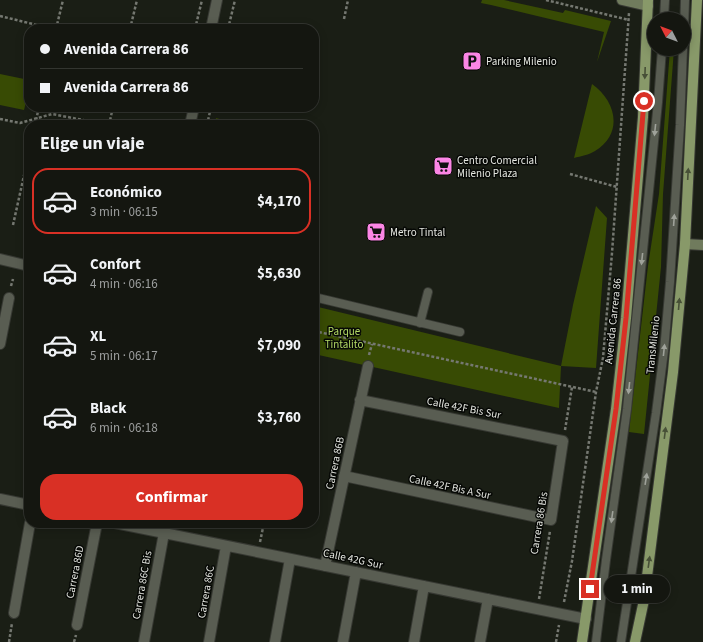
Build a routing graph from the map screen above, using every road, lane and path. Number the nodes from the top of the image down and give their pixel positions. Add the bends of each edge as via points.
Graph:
1 (63, 0) edge
2 (137, 0) edge
3 (202, 0) edge
4 (217, 0) edge
5 (235, 0) edge
6 (348, 0) edge
7 (546, 0) edge
8 (622, 0) edge
9 (665, 0) edge
10 (685, 0) edge
11 (698, 0) edge
12 (648, 3) edge
13 (664, 12) edge
14 (685, 12) edge
15 (0, 16) edge
16 (344, 19) dead end
17 (33, 24) edge
18 (57, 24) edge
19 (131, 24) edge
20 (196, 24) edge
21 (212, 24) edge
22 (229, 24) edge
23 (699, 50) edge
24 (661, 56) edge
25 (683, 56) edge
26 (38, 112) edge
27 (0, 119) edge
28 (37, 119) junction
29 (33, 120) edge
30 (83, 120) edge
31 (24, 122) edge
32 (570, 174) dead end
33 (24, 176) edge
34 (617, 187) junction
35 (13, 225) dead end
36 (685, 244) junction
37 (703, 245) edge
38 (0, 259) edge
39 (24, 265) edge
40 (428, 292) dead end
41 (9, 298) dead end
42 (319, 298) edge
43 (420, 323) junction
44 (319, 332) edge
45 (460, 332) dead end
46 (0, 344) edge
47 (368, 366) dead end
48 (572, 387) junction
49 (596, 392) junction
50 (360, 400) junction
51 (563, 441) junction
52 (344, 476) junction
53 (0, 500) edge
54 (24, 504) edge
55 (551, 520) junction
56 (29, 528) edge
57 (96, 528) edge
58 (140, 528) edge
59 (263, 528) edge
60 (164, 533) junction
61 (226, 546) junction
62 (258, 552) junction
63 (290, 559) junction
64 (325, 566) junction
65 (356, 572) junction
66 (424, 586) junction
67 (488, 599) junction
68 (538, 610) junction
69 (14, 613) joint
70 (561, 614) junction
71 (586, 620) junction
72 (78, 625) dead end
73 (9, 642) edge
74 (144, 642) edge
75 (210, 642) edge
76 (275, 642) edge
77 (343, 642) edge
78 (414, 642) edge
79 (480, 642) edge
80 (556, 642) edge
81 (582, 642) edge
82 (596, 642) edge
83 (621, 642) edge
84 (635, 642) edge

1 - 18 path
2 - 19 path
3 - 20 path
4 - 21 street
5 - 22 path
6 - 16 path
7 - 34 path via 629,20
8 - 12 street
9 - 13 lane
10 - 14 lane
11 - 23 main road
12 -> 71 main road, Avenida Carrera 86 via 643,117 626,318 616,409
15 - 17 path
36 -> 23 main road
24 -> 82 lane, TransMilenio via 627,409
83 -> 25 lane, TransMilenio via 664,351 674,227
26 - 28 path
27 - 31 path
28 - 29 path
28 - 30 path via 52,114
32 - 34 path
33 - 35 path
34 - 49 path via 603,358
36 - 37 street
84 -> 36 main road via 652,542 673,372
38 - 39 street
40 - 43 lane
41 - 46 street
42 - 43 lane
43 - 45 lane
44 - 48 path
47 - 50 street, Carrera 86B
48 - 49 path
48 - 51 path
49 - 70 path via 573,554
50 - 51 street, Calle 42F Bis Sur
50 - 52 street, Carrera 86B
51 - 55 street, Carrera 86 Bis
52 - 55 street, Calle 42F Bis A Sur
52 - 64 street, Carrera 86B
53 - 54 street
55 - 68 path, Carrera 86 Bis
56 - 69 street
57 - 72 street, Carrera 86D
58 - 60 street, Calle 42G Sur
59 - 62 path
60 - 61 street, Calle 42G Sur
60 - 74 street, Carrera 86C Bis
61 - 62 street, Calle 42G Sur
61 - 75 street, Carrera 86C
62 - 63 street, Calle 42G Sur
63 - 64 street, Calle 42G Sur
63 - 76 street
64 - 65 street, Calle 42G Sur
65 - 66 street, Calle 42G Sur
65 - 77 street
66 - 67 street, Calle 42G Sur
66 - 78 street
67 - 68 street, Calle 42G Sur
67 - 79 street
68 - 70 street, Calle 42G Sur
69 - 73 path
70 - 71 street, Calle 42G Sur
70 - 80 path
71 - 81 main road, Avenida Carrera 86

